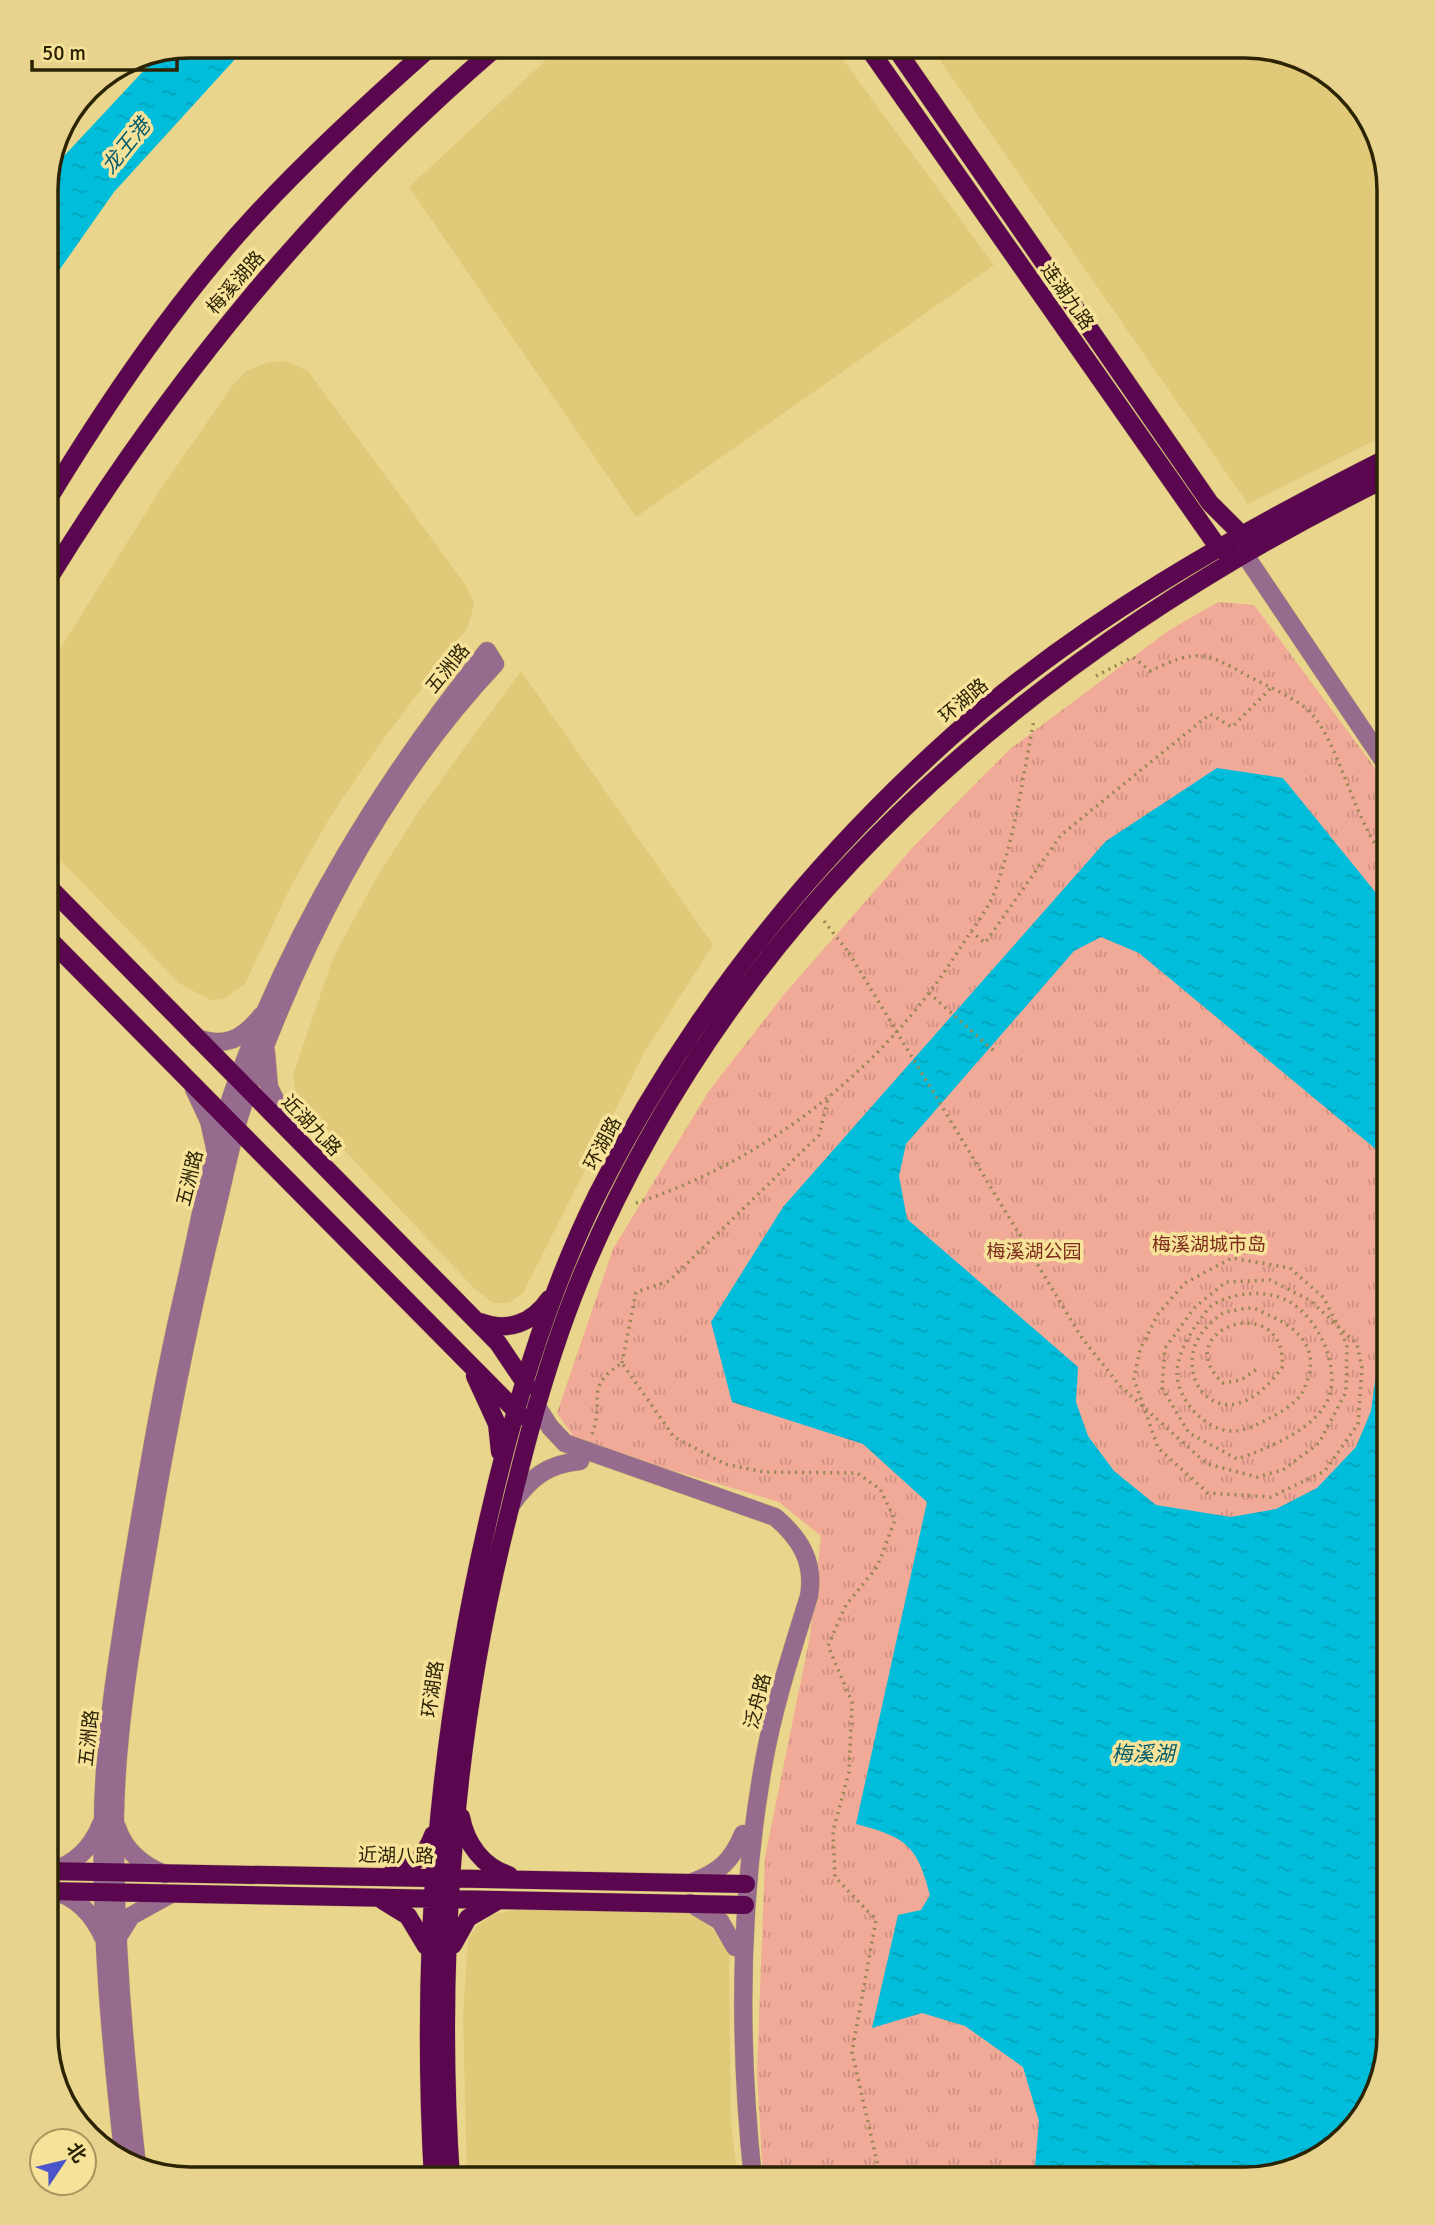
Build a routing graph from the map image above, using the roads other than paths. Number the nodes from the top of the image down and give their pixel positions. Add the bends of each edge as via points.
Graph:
1 (419, 58) edge
2 (484, 58) edge
3 (875, 58) edge
4 (902, 58) edge
5 (1377, 464) edge
6 (58, 483) edge
7 (1377, 484) edge
8 (1242, 536) junction
9 (1220, 550) junction
10 (1251, 552) junction
11 (58, 563) edge
12 (1377, 749) edge
13 (58, 896) edge
14 (58, 948) edge
15 (271, 1002) junction
16 (197, 1038) junction
17 (266, 1045) junction
18 (185, 1074) junction
19 (243, 1084) junction
20 (232, 1121) junction
21 (295, 1137) junction
22 (216, 1160) junction
23 (274, 1164) junction
24 (224, 1178) junction
25 (557, 1288) junction
26 (476, 1320) junction
27 (455, 1347) junction
28 (524, 1380) junction
29 (542, 1382) junction
30 (536, 1405) junction
31 (516, 1410) junction
32 (531, 1426) junction
33 (565, 1443) junction
34 (582, 1456) junction
35 (498, 1474) junction
36 (511, 1505) junction
37 (459, 1808) junction
38 (109, 1814) junction
39 (439, 1814) junction
40 (743, 1834) junction
41 (58, 1867) edge
42 (58, 1871) edge
43 (110, 1872) junction
44 (165, 1874) junction
45 (381, 1876) junction
46 (432, 1877) junction
47 (452, 1877) junction
48 (519, 1878) junction
49 (693, 1882) junction
50 (741, 1884) junction
51 (58, 1891) edge
52 (58, 1893) edge
53 (110, 1893) junction
54 (169, 1895) junction
55 (375, 1897) junction
56 (430, 1897) junction
57 (451, 1898) junction
58 (505, 1898) junction
59 (690, 1903) junction
60 (740, 1905) junction
61 (111, 1940) junction
62 (735, 1947) junction
63 (428, 1954) junction
64 (449, 1955) junction
65 (123, 2149) edge
66 (136, 2156) edge
67 (432, 2167) edge
68 (451, 2167) edge
69 (744, 2167) edge
70 (752, 2167) edge

1 - 6 main road, 梅溪湖路 via 307,162 204,275 95,422
2 - 11 main road, 梅溪湖路 via 436,98 238,307 104,488
3 - 9 main road, 连湖九路
4 - 8 main road, 连湖九路 via 1210,503
5 - 8 main road, 环湖路
7 - 10 main road, 环湖路
8 - 9 main road, 环湖路
8 - 10 main road, 连湖九路
9 - 10 main road
9 - 25 main road, 环湖路 via 1123,608 1009,689 953,736 818,869 718,993 648,1102 596,1199
10 - 12 street
10 - 29 main road, 环湖路 via 1040,690 917,795 811,906 727,1015 665,1111 611,1211
13 - 16 main road, 近湖九路
14 - 18 main road
15 - 16 street via 257,1021 229,1043
15 - 17 street, 五洲路 via 328,882 379,795 487,651 495,664 430,740 338,888
15 - 19 street, 五洲路
16 - 19 main road, 近湖九路
17 - 19 street, 五洲路
17 - 21 street via 270,1087
18 - 20 main road
18 - 22 street via 209,1121
19 - 20 street, 五洲路
19 - 21 main road, 近湖九路
20 - 22 street, 五洲路
20 - 23 main road
20 - 24 street, 五洲路
21 - 26 main road, 近湖九路
22 - 38 street, 五洲路 via 160,1392 117,1665
23 - 24 street via 250,1154 241,1156
23 - 27 main road
24 - 38 street, 五洲路 via 174,1394
25 - 26 main road via 542,1309 511,1328 495,1328
25 - 28 main road, 环湖路
26 - 28 main road, 近湖九路
27 - 31 main road
27 - 35 main road via 475,1376 497,1424
28 - 30 main road, 近湖九路
28 - 31 main road, 环湖路
29 - 30 main road, 环湖路
29 - 33 street via 550,1419
30 - 32 main road, 环湖路
30 - 33 street, 泛舟路
31 - 32 main road
31 - 35 main road, 环湖路
32 - 34 street, 泛舟路 via 554,1448
32 - 36 main road, 环湖路
33 - 34 street, 泛舟路
34 - 36 street via 539,1473
34 - 40 street, 泛舟路 via 767,1525 794,1554 800,1580 798,1598 764,1721
34 - 50 street, 泛舟路 via 775,1517 803,1548 811,1586 764,1760
35 - 39 main road, 环湖路 via 458,1653
36 - 37 main road, 环湖路 via 469,1708
37 - 47 main road, 环湖路
37 - 48 main road via 463,1830 483,1861
38 - 41 street via 88,1848
38 - 43 street, 五洲路
38 - 44 street via 130,1850
39 - 45 main road via 424,1853 399,1872
39 - 46 main road, 环湖路
40 - 49 street via 724,1866
40 - 50 street, 泛舟路
42 - 43 main road, 近湖八路
43 - 44 main road, 近湖八路
43 - 53 street, 五洲路
44 - 45 main road, 近湖八路
45 - 46 main road, 近湖八路
46 - 47 main road, 近湖八路
46 - 56 main road, 环湖路
47 - 48 main road, 近湖八路
47 - 57 main road, 环湖路
48 - 49 main road, 近湖八路
49 - 50 main road, 近湖八路
50 - 60 street, 泛舟路
51 - 53 main road
52 - 61 street via 88,1911
53 - 54 main road
53 - 61 street, 五洲路
54 - 55 main road
54 - 61 street via 131,1916
55 - 56 main road
55 - 63 main road via 408,1916
56 - 57 main road
56 - 63 main road, 环湖路
57 - 58 main road
57 - 64 main road, 环湖路
58 - 59 main road
58 - 64 main road via 468,1918
59 - 60 main road
59 - 62 street via 720,1920
60 - 62 street, 泛舟路
60 - 70 street, 泛舟路 via 743,2057
61 - 65 street, 五洲路
61 - 66 street, 五洲路
62 - 69 street, 泛舟路 via 734,2057
63 - 67 main road, 环湖路
64 - 68 main road, 环湖路 via 446,2046

